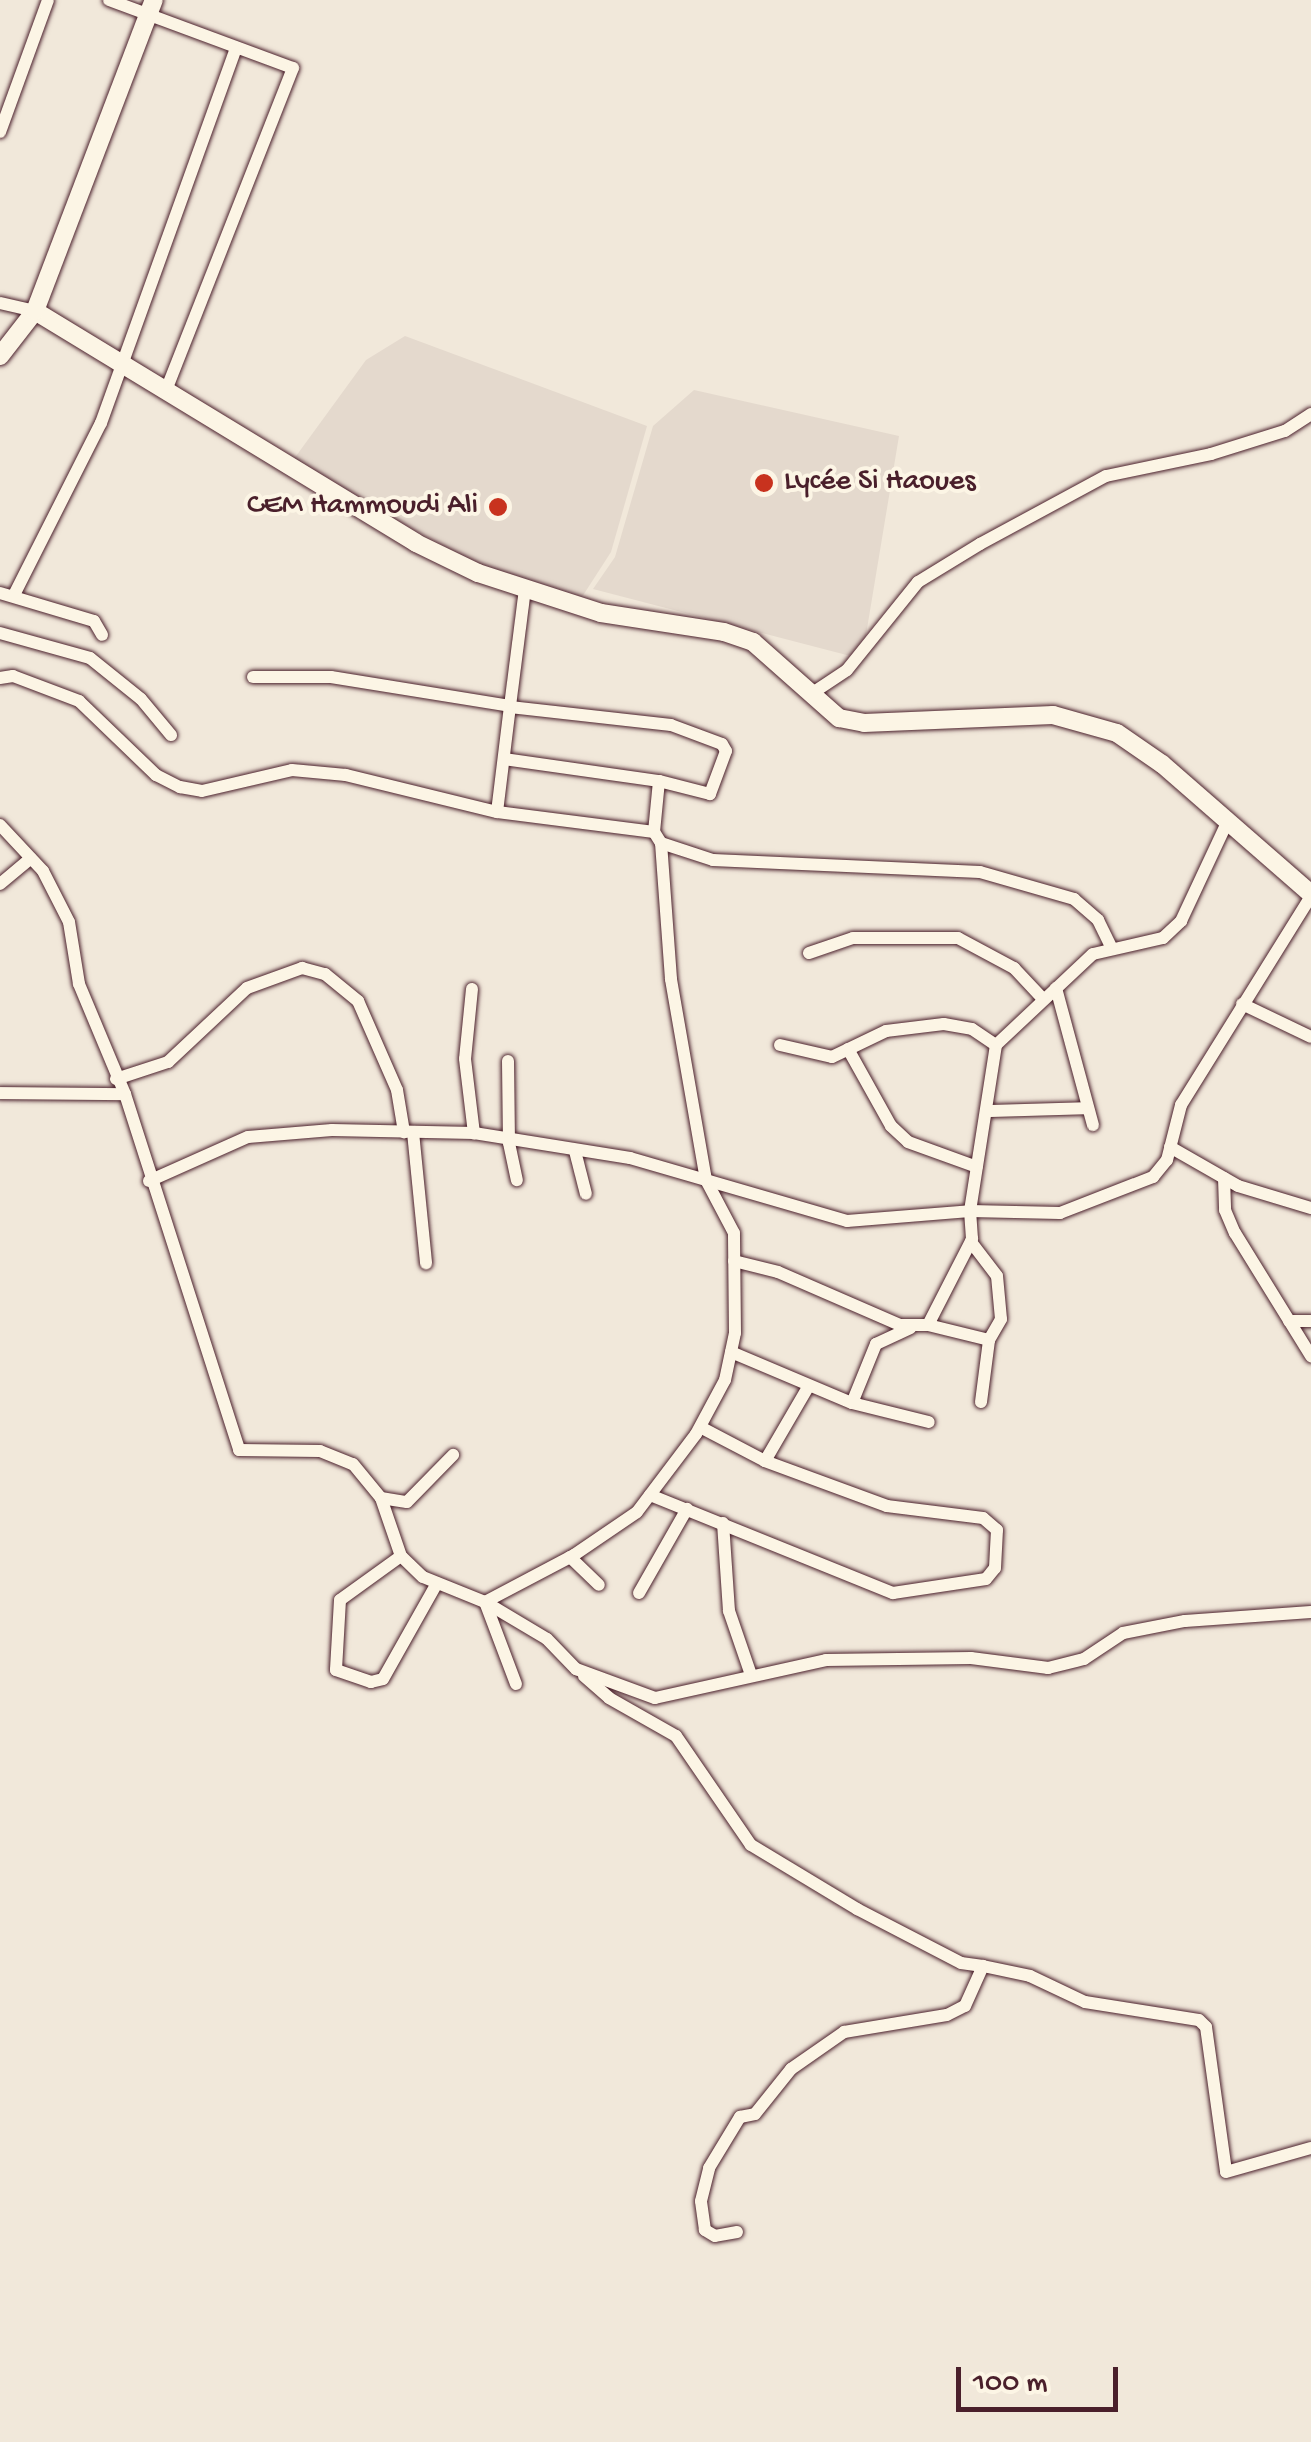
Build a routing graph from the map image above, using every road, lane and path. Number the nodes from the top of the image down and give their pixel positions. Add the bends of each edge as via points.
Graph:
1 (48, 0) edge
2 (109, 0) edge
3 (151, 8) edge
4 (236, 48) junction
5 (0, 132) edge
6 (0, 303) edge
7 (35, 311) junction
8 (0, 356) edge
9 (124, 365) junction
10 (165, 393) junction
11 (1311, 414) edge
12 (524, 589) junction
13 (7, 594) edge
14 (0, 633) edge
15 (102, 635) dead end
16 (254, 676) dead end
17 (0, 678) edge
18 (811, 694) junction
19 (510, 706) junction
20 (171, 734) dead end
21 (504, 758) junction
22 (659, 781) junction
23 (497, 812) junction
24 (0, 825) edge
25 (1226, 825) junction
26 (658, 838) junction
27 (31, 858) junction
28 (0, 884) edge
29 (1311, 895) edge
30 (1111, 947) junction
31 (809, 953) dead end
32 (1056, 988) junction
33 (472, 990) dead end
34 (1044, 1000) junction
35 (1242, 1004) junction
36 (1311, 1037) edge
37 (780, 1045) dead end
38 (996, 1045) junction
39 (848, 1049) junction
40 (508, 1061) dead end
41 (116, 1079) junction
42 (0, 1093) edge
43 (125, 1094) junction
44 (1087, 1108) junction
45 (988, 1111) junction
46 (1094, 1125) dead end
47 (408, 1132) junction
48 (474, 1133) junction
49 (510, 1143) junction
50 (1170, 1147) junction
51 (576, 1151) junction
52 (977, 1167) junction
53 (1224, 1178) junction
54 (518, 1180) dead end
55 (706, 1180) junction
56 (149, 1182) junction
57 (586, 1194) dead end
58 (1311, 1208) edge
59 (970, 1210) junction
60 (971, 1242) junction
61 (734, 1261) junction
62 (426, 1264) dead end
63 (1289, 1321) junction
64 (1311, 1321) edge
65 (921, 1326) junction
66 (989, 1340) junction
67 (731, 1352) junction
68 (1311, 1356) edge
69 (808, 1387) junction
70 (981, 1402) dead end
71 (852, 1403) junction
72 (930, 1422) dead end
73 (700, 1427) junction
74 (453, 1456) dead end
75 (765, 1461) junction
76 (650, 1495) junction
77 (382, 1498) junction
78 (687, 1510) junction
79 (722, 1523) junction
80 (401, 1556) junction
81 (570, 1558) junction
82 (438, 1583) junction
83 (598, 1584) dead end
84 (639, 1593) dead end
85 (485, 1602) junction
86 (1311, 1612) edge
87 (576, 1669) junction
88 (752, 1676) junction
89 (516, 1684) dead end
90 (983, 1966) junction
91 (1311, 2148) edge
92 (737, 2232) dead end

1 - 5 street
2 - 3 street
3 - 4 street
3 - 7 main road
4 - 9 street
4 - 10 street via 293,68
6 - 7 street
7 - 8 main road
7 - 9 main road
9 - 10 main road
9 - 13 street
10 - 12 main road via 416,543
11 - 18 street via 1285,430 1211,454 1106,476 980,544 918,582 847,670
12 - 18 main road via 602,613 724,632 771,654
12 - 19 street
13 - 15 street via 94,621
14 - 20 street via 90,658
16 - 19 street via 331,677
17 - 23 street via 13,676 79,702 120,744 180,787 202,791 292,770 346,775
18 - 25 main road via 839,718 864,723 997,713 1080,719 1162,764
19 - 21 street
19 - 22 street via 671,725 726,747 710,794
21 - 22 street
21 - 23 street
22 - 26 street
23 - 26 street
24 - 27 street
25 - 29 main road
25 - 30 street via 1181,921 1163,938
26 - 30 street via 713,860 980,872 1074,899 1098,920
26 - 55 street via 672,979
27 - 28 street
27 - 41 street via 69,922 79,984
29 - 35 street
30 - 32 street via 1093,954
31 - 34 street via 853,938 958,938 1014,968
32 - 34 street
32 - 44 street
33 - 48 street via 465,1059
34 - 38 street
35 - 36 street
35 - 50 street via 1181,1105
37 - 39 street via 832,1057
38 - 39 street via 972,1029 944,1024 886,1032
38 - 45 street
39 - 52 street via 891,1126 908,1142
40 - 49 street
41 - 43 street
41 - 47 street via 168,1062 247,988 302,968 325,974 358,1000
42 - 43 street
43 - 56 street
44 - 45 street
44 - 46 street
45 - 52 street
47 - 48 street
47 - 56 street via 248,1137
47 - 62 street
48 - 49 street
49 - 51 street
49 - 54 street
50 - 53 street
50 - 59 street via 1152,1177 1060,1213
51 - 55 street
51 - 57 street
52 - 59 street
53 - 58 street
53 - 63 street via 1230,1222
55 - 59 street via 846,1221
55 - 61 street via 722,1199 734,1233
56 - 77 street via 239,1450 320,1450 353,1464
59 - 60 street
60 - 65 street
60 - 66 street via 997,1276 1003,1302
61 - 65 street via 778,1272 860,1311
61 - 67 street
63 - 64 street
63 - 68 street
65 - 66 street
65 - 71 street via 876,1344
66 - 70 street
67 - 69 street
67 - 73 street via 725,1380
69 - 71 street
69 - 75 street
71 - 72 street
73 - 75 street
73 - 76 street
74 - 77 street via 407,1502
75 - 79 street via 887,1506 983,1518 997,1530 995,1568 986,1578 893,1593
76 - 78 street
76 - 81 street via 637,1512
77 - 80 street
78 - 79 street
78 - 84 street
79 - 88 street via 729,1611
80 - 82 street
80 - 82 street via 340,1600 336,1670 371,1682 383,1679
81 - 83 street
81 - 85 street
82 - 85 street
85 - 87 street via 547,1639
85 - 89 street
86 - 88 street via 1185,1621 1123,1633 1084,1659 1048,1668 971,1658 826,1660
87 - 88 street via 655,1698
87 - 90 street via 609,1698 676,1736 751,1845 857,1910 961,1963
90 - 91 street via 1030,1976 1085,2002 1199,2020 1206,2027 1226,2172
90 - 92 street via 965,2006 947,2015 844,2032 791,2069 755,2114 740,2117 710,2168 700,2202 705,2230 714,2236

